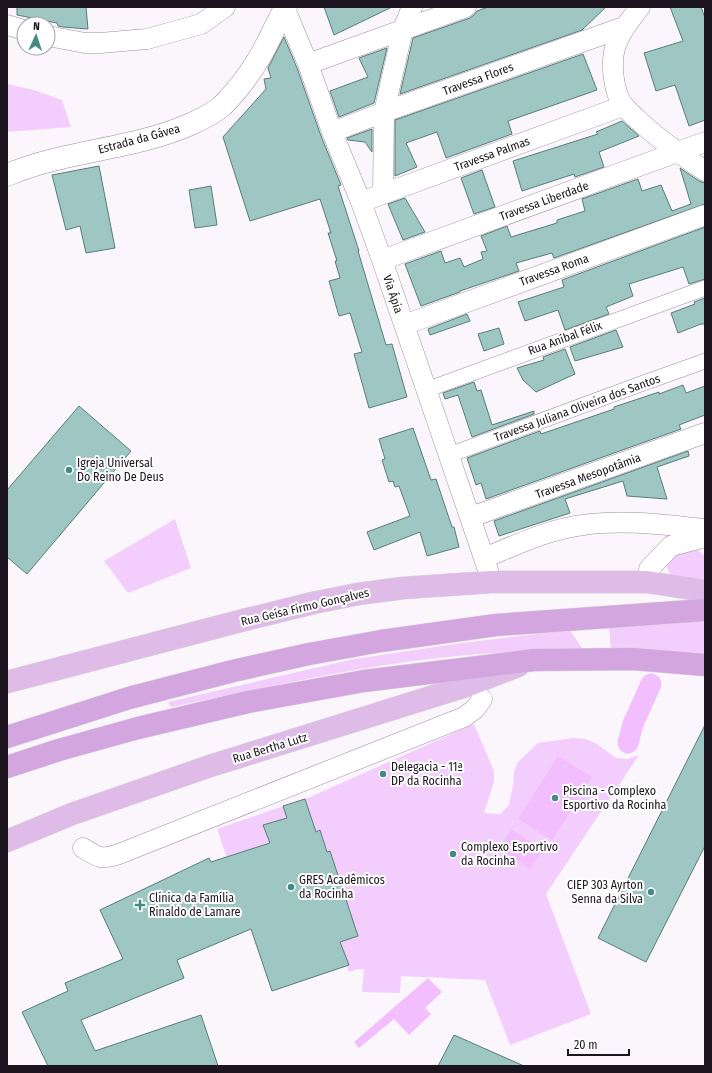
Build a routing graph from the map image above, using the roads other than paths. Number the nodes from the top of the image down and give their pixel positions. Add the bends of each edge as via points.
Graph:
1 (225, 7) edge
2 (412, 7) edge
3 (466, 7) edge
4 (640, 7) edge
5 (286, 8) edge
6 (624, 27) junction
7 (404, 29) junction
8 (56, 38) edge
9 (308, 64) junction
10 (623, 106) junction
11 (384, 112) junction
12 (332, 132) junction
13 (705, 142) edge
14 (676, 152) junction
15 (705, 171) edge
16 (7, 175) edge
17 (383, 194) junction
18 (361, 202) junction
19 (705, 215) edge
20 (382, 260) junction
21 (705, 288) edge
22 (404, 325) junction
23 (705, 361) edge
24 (426, 390) junction
25 (705, 433) edge
26 (449, 455) junction
27 (471, 518) junction
28 (705, 529) edge
29 (705, 538) edge
30 (484, 558) junction
31 (491, 582) junction
32 (646, 582) junction
33 (705, 591) edge
34 (705, 610) edge
35 (534, 660) junction
36 (705, 664) edge
37 (7, 682) edge
38 (482, 699) dead end
39 (7, 737) edge
40 (7, 766) edge
41 (7, 841) edge
42 (84, 848) dead end

1 - 8 street via 201,24 147,39 85,43
2 - 7 street
3 - 7 street
4 - 6 street
5 - 9 street, Via Ápia
5 - 16 street, Estrada da Gávea via 256,63 221,107 206,117 156,136 45,162
6 - 10 street via 615,46 613,64 614,82
6 - 11 street, Travessa Flores
7 - 9 street
7 - 11 street
9 - 12 street, Via Ápia
10 - 14 street
10 - 17 street, Travessa Palmas
11 - 12 street, Travessa Flores
11 - 17 street
12 - 18 street, Via Ápia
13 - 14 street, Travessa Liberdade
14 - 15 street
14 - 20 street, Travessa Liberdade
17 - 18 street, Travessa Palmas
18 - 20 street, Via Ápia
19 - 22 street, Travessa Roma
20 - 22 street, Via Ápia
21 - 24 street, Rua Aníbal Félix
22 - 24 street, Via Ápia
23 - 26 street, Travessa Juliana Oliveira dos Santos
24 - 26 street, Via Ápia
25 - 27 street, Travessa Mesopotâmia
26 - 27 street, Via Ápia
27 - 30 street, Via Ápia
28 - 30 street via 656,524 582,525 538,537
29 - 32 street via 671,546 649,569
30 - 31 street, Via Ápia
31 - 32 main road, Rua Geísa Firmo Gonçalves
31 - 37 main road, Rua Geísa Firmo Gonçalves via 403,588 313,603
32 - 33 main road, Rua Geísa Firmo Gonçalves
34 - 39 highway via 496,625 308,654 129,698
35 - 36 highway via 633,659
35 - 40 highway via 364,681 248,702 138,728
35 - 41 main road, Rua Bertha Lutz via 466,686 210,766 72,814
38 - 42 street via 475,709 464,717 119,854 108,858 98,857

